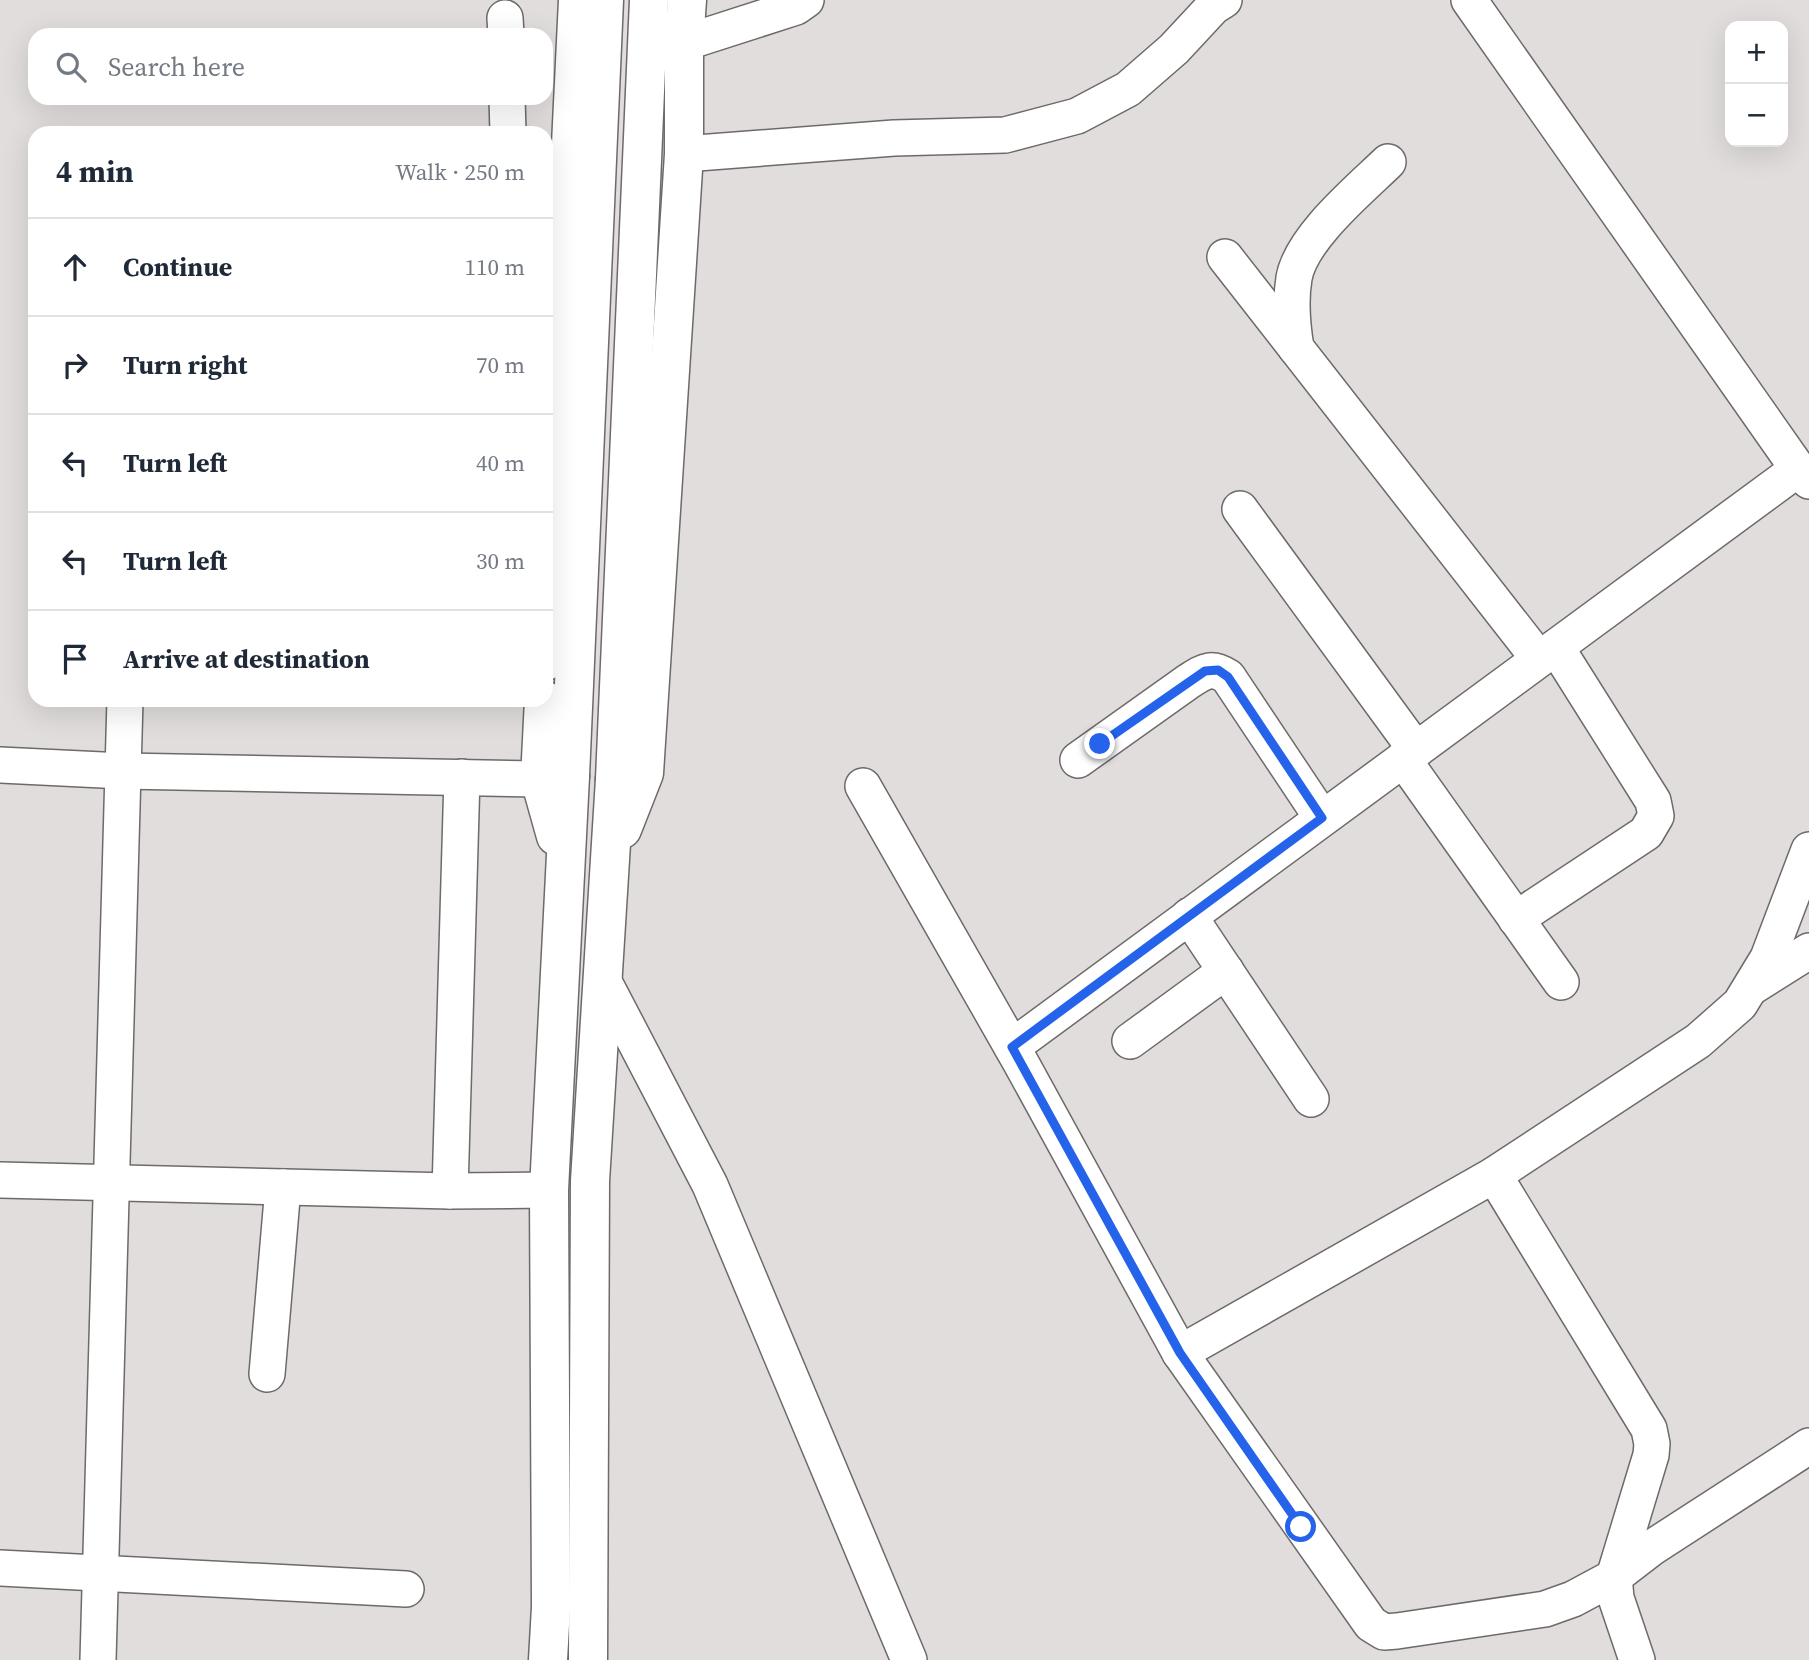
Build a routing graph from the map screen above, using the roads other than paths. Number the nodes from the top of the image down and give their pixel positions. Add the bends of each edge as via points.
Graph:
1 (578, 0) edge
2 (604, 0) edge
3 (649, 0) edge
4 (688, 0) edge
5 (806, 0) edge
6 (1224, 0) edge
7 (1469, 0) edge
8 (684, 43) junction
9 (507, 105) edge
10 (508, 126) edge
11 (684, 154) junction
12 (1388, 162) dead end
13 (558, 208) edge
14 (1226, 257) dead end
15 (1296, 348) junction
16 (553, 397) edge
17 (1803, 475) edge
18 (1240, 509) dead end
19 (1548, 653) junction
20 (125, 707) edge
21 (545, 707) edge
22 (1410, 755) junction
23 (1078, 760) dead end
24 (0, 765) edge
25 (123, 771) junction
26 (462, 777) junction
27 (555, 778) junction
28 (863, 786) dead end
29 (1322, 818) junction
30 (1809, 850) edge
31 (610, 862) junction
32 (1189, 916) junction
33 (1516, 919) junction
34 (1809, 951) edge
35 (1226, 971) junction
36 (603, 980) junction
37 (1561, 982) dead end
38 (1749, 989) junction
39 (1130, 1041) dead end
40 (1012, 1047) junction
41 (1311, 1099) dead end
42 (1494, 1175) junction
43 (0, 1180) edge
44 (111, 1184) junction
45 (283, 1187) junction
46 (549, 1190) junction
47 (450, 1191) junction
48 (1180, 1353) junction
49 (267, 1374) dead end
50 (1809, 1446) edge
51 (0, 1568) edge
52 (102, 1574) junction
53 (1614, 1577) junction
54 (406, 1590) dead end
55 (98, 1660) edge
56 (548, 1660) edge
57 (589, 1660) edge
58 (909, 1660) edge
59 (1637, 1660) edge

1 - 13 main road
2 - 27 main road
3 - 31 main road
4 - 8 main road
5 - 8 street
6 - 11 street via 1128,89 1077,116 1005,135 894,138
7 - 17 street
8 - 11 main road
9 - 10 street
11 - 31 main road via 644,773
12 - 15 street via 1314,236 1294,275 1291,313
13 - 16 main road
14 - 15 street
15 - 19 street
17 - 19 street
18 - 22 street
19 - 22 street
19 - 33 street via 1653,802 1656,816 1646,833
20 - 25 street
21 - 27 main road
22 - 29 street
22 - 33 street
23 - 29 street via 1196,676 1218,670 1228,677
24 - 25 street
25 - 26 street
25 - 44 street
26 - 27 street
26 - 47 street
27 - 46 main road via 565,868
28 - 40 street
29 - 32 street
30 - 38 street via 1768,958
31 - 36 main road
32 - 35 street
32 - 40 street
33 - 37 street
34 - 38 street
35 - 39 street
35 - 41 street
36 - 57 main road via 590,1181
36 - 58 street via 710,1185
38 - 42 street via 1740,1004 1698,1041
40 - 48 street
42 - 48 street
42 - 53 street via 1649,1429 1651,1455
43 - 44 street
44 - 45 street
44 - 52 street
45 - 47 street
45 - 49 street
46 - 47 street
46 - 56 main road
48 - 53 street via 1346,1592 1371,1624 1384,1632 1545,1609
50 - 53 street
51 - 52 street
52 - 54 street
52 - 55 street
53 - 59 street via 1616,1598

